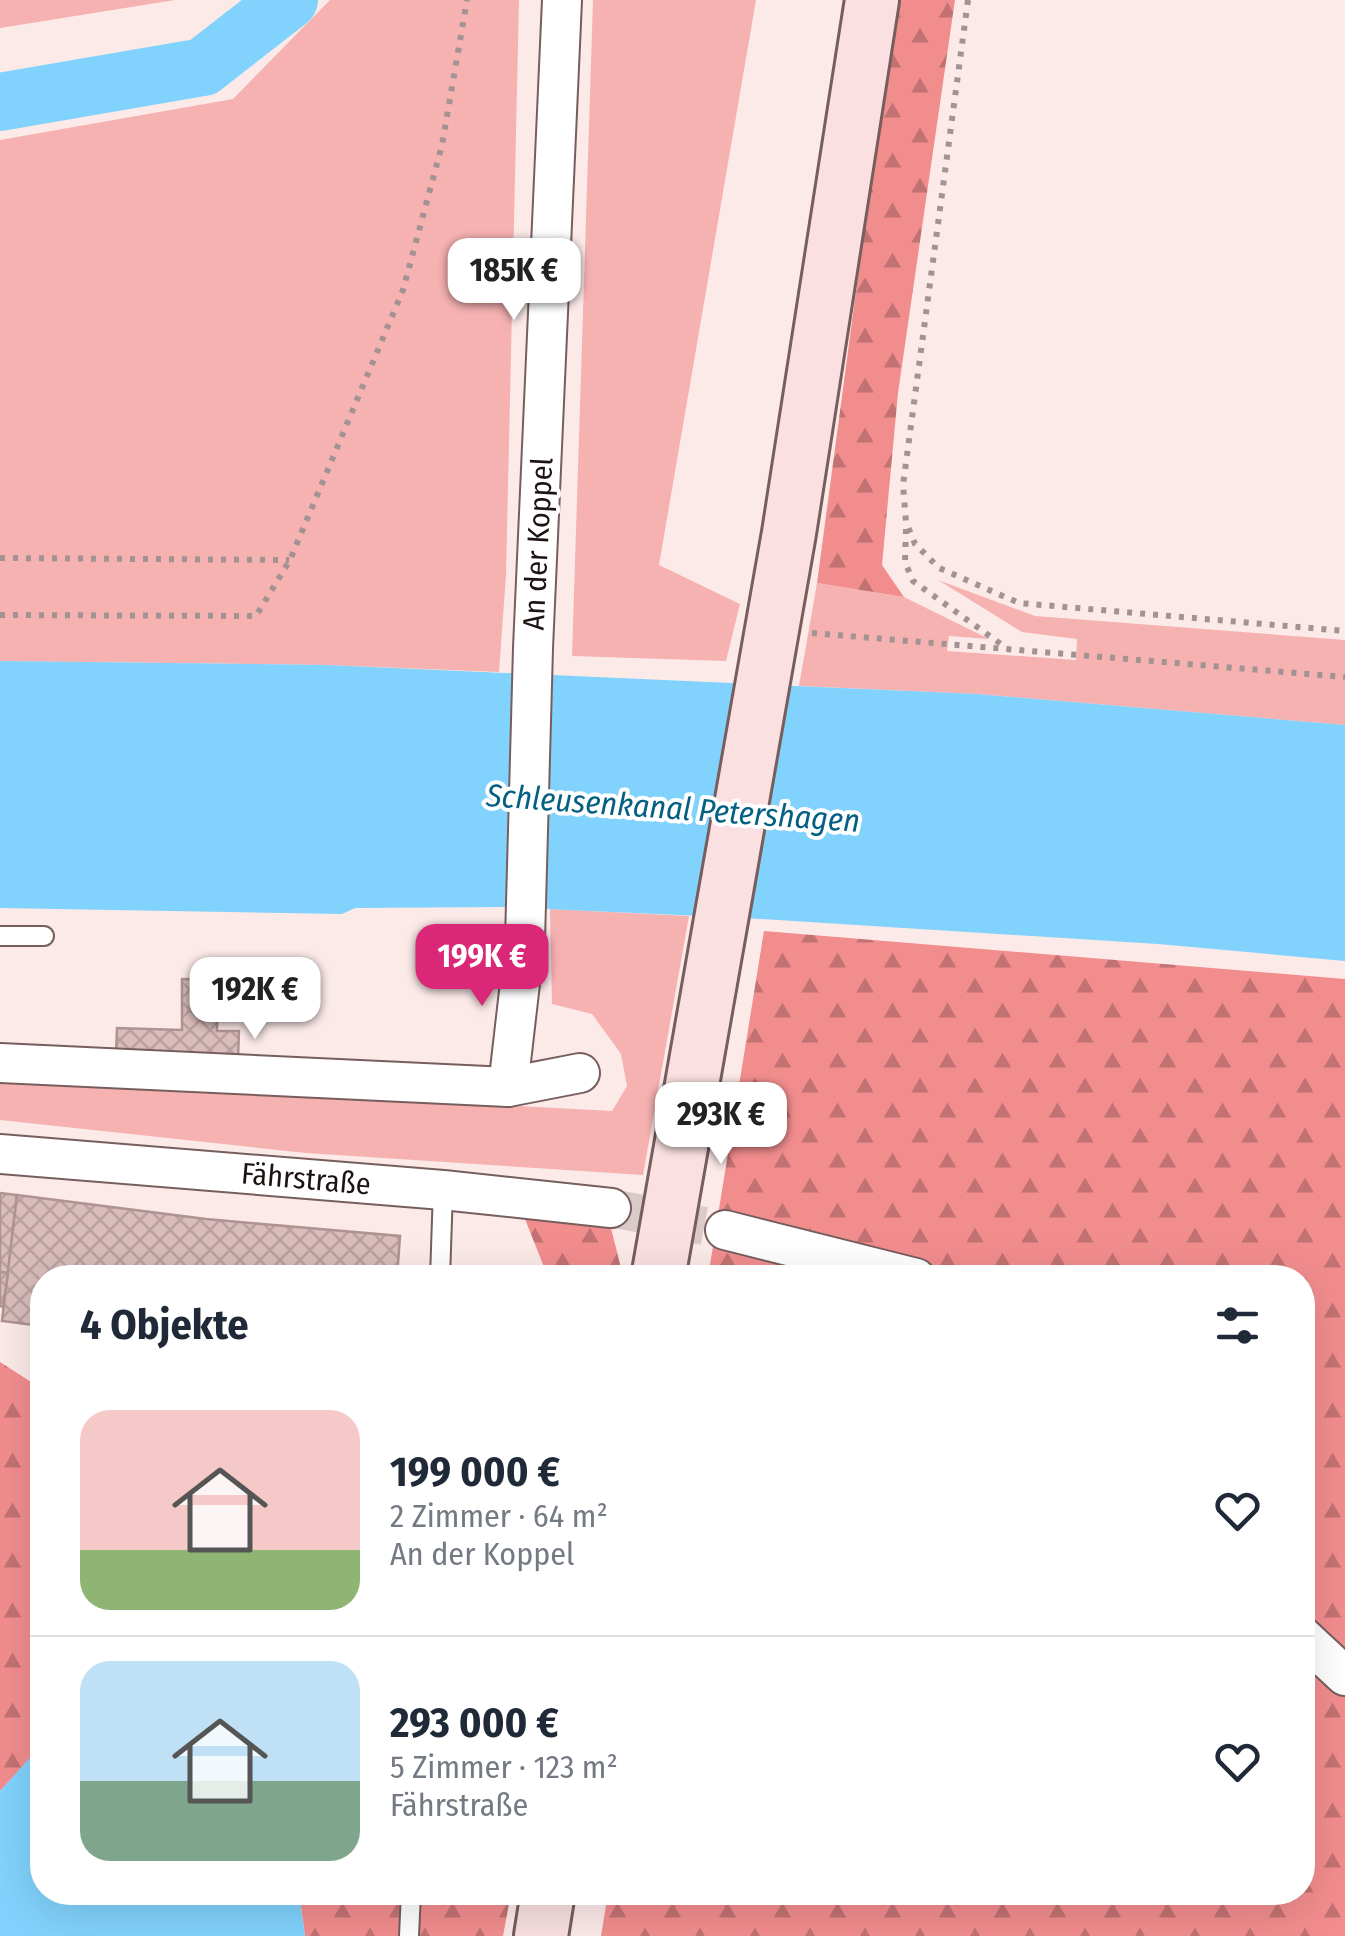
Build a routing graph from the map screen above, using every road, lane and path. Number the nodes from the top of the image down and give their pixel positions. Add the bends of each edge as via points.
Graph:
1 (467, 0) edge
2 (562, 0) edge
3 (872, 0) edge
4 (968, 0) edge
5 (906, 522) junction
6 (0, 558) edge
7 (290, 560) junction
8 (0, 615) edge
9 (1345, 631) edge
10 (806, 632) dead end
11 (1006, 648) junction
12 (1345, 677) edge
13 (0, 936) edge
14 (44, 936) dead end
15 (0, 1063) edge
16 (580, 1072) dead end
17 (508, 1086) junction
18 (0, 1154) edge
19 (444, 1190) junction
20 (611, 1208) tunnel mouth
21 (724, 1230) tunnel mouth
22 (441, 1265) edge
23 (660, 1265) edge
24 (864, 1265) edge
25 (1315, 1648) edge
26 (1345, 1676) edge
27 (411, 1905) edge
28 (546, 1905) edge
29 (409, 1936) edge
30 (540, 1936) edge

1 - 7 path via 442,145 404,290
2 - 17 street, An der Koppel via 525,940
3 - 23 main road via 784,564
4 - 5 path via 903,485
5 - 9 path via 939,568 1019,603
5 - 11 path via 905,562 913,581
6 - 7 path
7 - 8 path via 256,616
10 - 11 path
11 - 12 path
13 - 14 lane
15 - 17 street
16 - 17 street
18 - 19 street, Fährstraße
19 - 20 street, Fährstraße
19 - 22 lane
21 - 24 street
25 - 26 street
27 - 29 lane
28 - 30 main road

